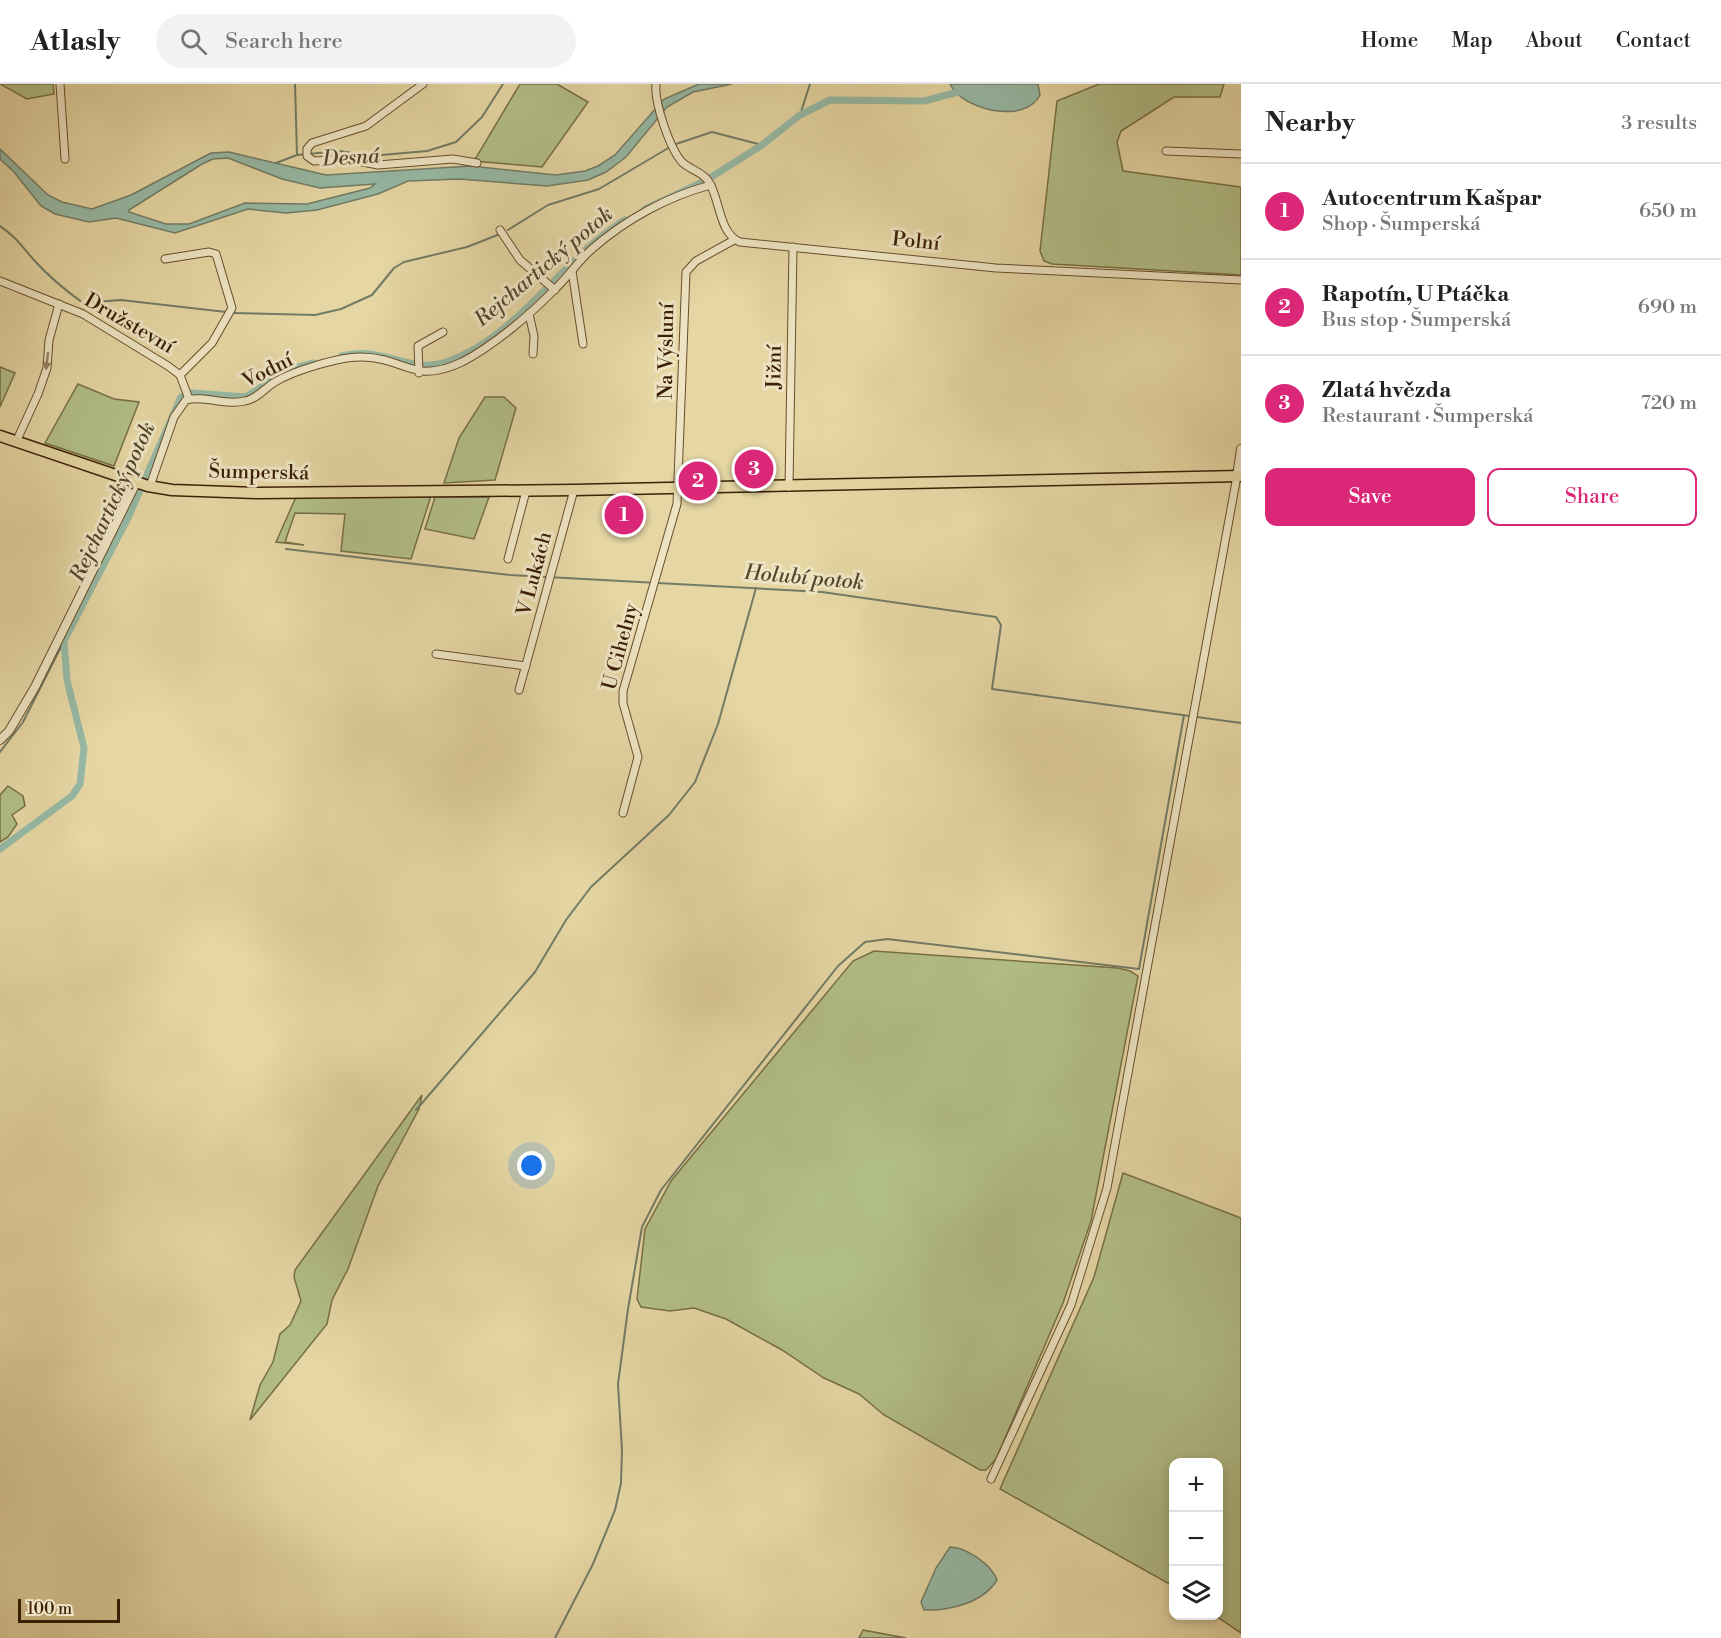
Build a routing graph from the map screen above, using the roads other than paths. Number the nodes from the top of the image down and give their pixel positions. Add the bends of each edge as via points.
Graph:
1 (60, 84) edge
2 (423, 84) edge
3 (656, 84) edge
4 (1166, 151) dead end
5 (1241, 154) edge
6 (64, 159) dead end
7 (477, 163) dead end
8 (708, 181) junction
9 (500, 230) dead end
10 (734, 240) junction
11 (793, 248) junction
12 (165, 259) dead end
13 (572, 271) junction
14 (1241, 280) edge
15 (0, 281) edge
16 (554, 289) junction
17 (59, 304) junction
18 (529, 314) junction
19 (443, 332) dead end
20 (583, 344) dead end
21 (533, 354) dead end
22 (418, 368) junction
23 (180, 375) junction
24 (188, 395) junction
25 (0, 436) edge
26 (16, 442) junction
27 (1241, 449) edge
28 (1239, 476) edge
29 (143, 484) junction
30 (789, 487) junction
31 (679, 489) junction
32 (574, 490) junction
33 (525, 491) junction
34 (508, 559) dead end
35 (436, 654) dead end
36 (526, 666) junction
37 (519, 690) dead end
38 (0, 740) edge
39 (623, 813) dead end
40 (991, 1479) dead end

1 - 6 street
2 - 7 street via 366,126 319,140 309,147 307,154 314,161 339,158 378,165 453,159
3 - 8 street via 656,98 673,146 683,162
4 - 5 street
8 - 10 street
8 - 13 street via 629,223 590,250
9 - 16 street via 520,260
10 - 11 street, Polní
10 - 31 street, Na Výsluní via 696,261 686,272
11 - 14 street, Polní via 996,268
11 - 30 street, Jižní
12 - 23 street, Družstevní via 216,254 230,312 212,343
13 - 16 street
13 - 20 street
15 - 17 street, Družstevní
16 - 18 street
17 - 23 street, Družstevní via 101,324
17 -> 26 street, Družstevní via 49,340 47,368
18 - 21 street
18 - 22 street via 464,361 436,372
19 - 22 street via 417,346
22 - 24 street, Vodní via 358,357 295,373 247,401
23 - 24 street, Družstevní
24 - 29 street
25 - 26 main road, Šumperská
26 - 29 main road, Šumperská
27 - 28 street
28 - 30 main road, Šumperská
28 - 40 street via 1107,1188 1071,1305
29 - 33 main road, Šumperská via 172,490 258,493
29 - 38 street via 35,687
30 - 31 main road, Šumperská
31 - 32 main road, Šumperská
31 - 39 street, U Cihelny via 623,691 638,757
32 - 33 main road, Šumperská
32 - 36 street, V Lukách
33 - 34 street
35 - 36 street
36 - 37 street, V Lukách

